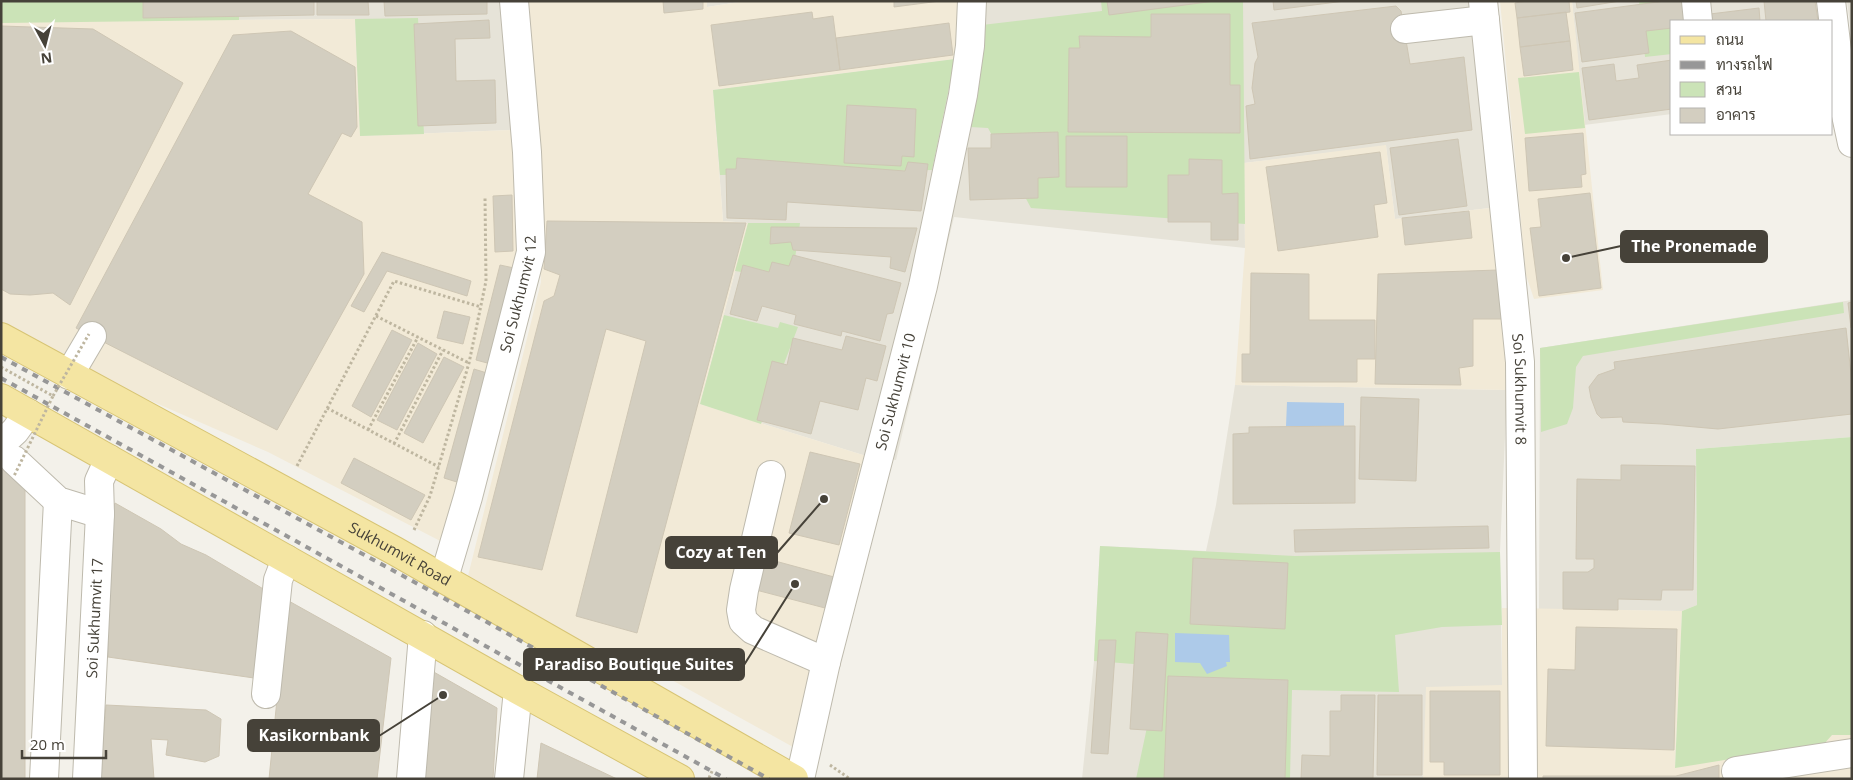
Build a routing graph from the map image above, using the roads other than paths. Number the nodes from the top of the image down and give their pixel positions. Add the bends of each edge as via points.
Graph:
1 (514, 1) edge
2 (972, 1) edge
3 (1696, 1) edge
4 (1831, 1) edge
5 (1484, 11) edge
6 (1698, 20) edge
7 (1405, 29) dead end
8 (1852, 143) edge
9 (90, 335) road end
10 (1, 338) edge
11 (70, 375) junction
12 (1, 398) edge
13 (28, 413) junction
14 (108, 459) junction
15 (10, 460) edge
16 (771, 475) dead end
17 (58, 501) junction
18 (100, 514) junction
19 (286, 559) junction
20 (444, 578) junction
21 (423, 635) junction
22 (826, 662) junction
23 (518, 690) junction
24 (266, 694) dead end
25 (1852, 753) edge
26 (1736, 771) dead end
27 (44, 779) edge
28 (87, 779) edge
29 (411, 779) edge
30 (509, 779) edge
31 (680, 779) edge
32 (794, 779) edge
33 (800, 779) edge
34 (1523, 779) edge

1 - 20 street, Soi Sukhumvit 12 via 527,152 531,252
2 - 22 street, Soi Sukhumvit 10 via 963,95 923,286
3 - 6 street
4 - 8 street via 1843,100
5 - 7 street
5 - 34 street, Soi Sukhumvit 8 via 1520,362
9 - 11 street
10 - 11 main road, Sukhumvit Road
11 - 20 main road, Sukhumvit Road
12 - 13 main road
13 - 14 main road
13 - 15 street via 14,431
14 - 18 street, Soi Sukhumvit 17 via 99,481
14 - 19 main road
15 - 17 street
16 - 22 street via 744,590 743,621 753,630
17 - 18 street
17 - 27 street
18 - 28 street, Soi Sukhumvit 17
19 - 21 main road
19 - 24 street via 278,580
20 - 32 main road, Sukhumvit Road
21 - 23 main road
21 - 29 street
22 - 33 street, Soi Sukhumvit 10
23 - 30 street
23 - 31 main road
25 - 26 street

